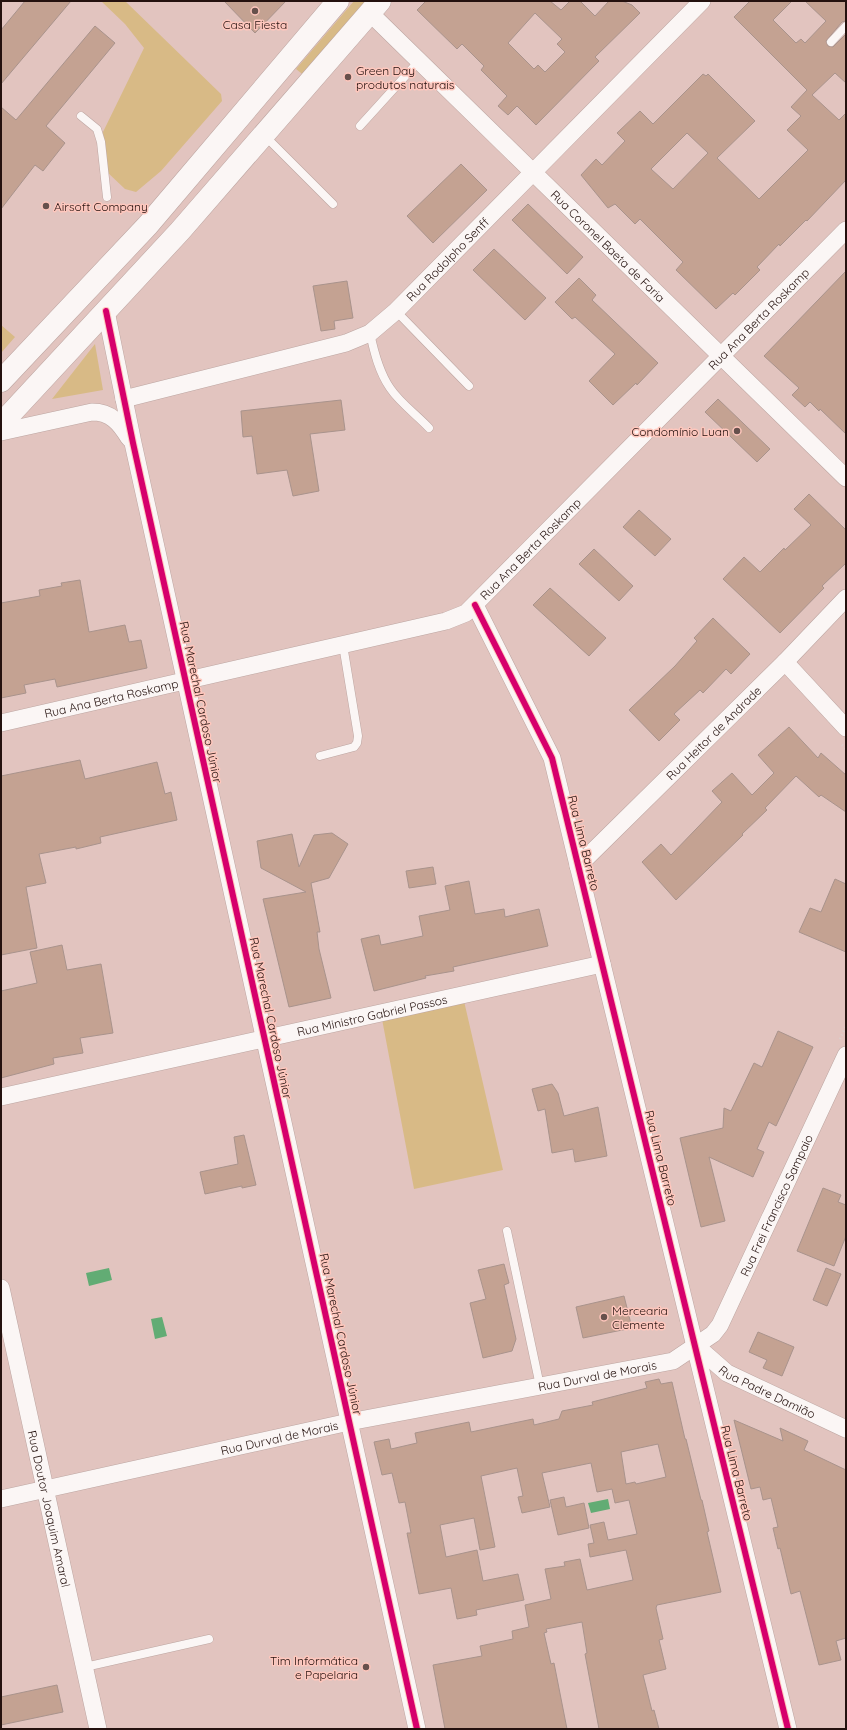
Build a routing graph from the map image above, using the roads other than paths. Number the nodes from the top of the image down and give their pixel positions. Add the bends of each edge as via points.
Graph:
1 (338, 1) edge
2 (702, 1) edge
3 (375, 7) edge
4 (846, 26) edge
5 (832, 42) dead end
6 (419, 61) junction
7 (81, 116) dead end
8 (360, 126) dead end
9 (264, 135) junction
10 (533, 172) junction
11 (107, 197) dead end
12 (332, 204) dead end
13 (846, 230) edge
14 (396, 311) junction
15 (106, 312) junction
16 (370, 333) junction
17 (721, 356) junction
18 (1, 381) edge
19 (469, 386) dead end
20 (124, 399) junction
21 (1, 424) edge
22 (429, 428) dead end
23 (1, 432) edge
24 (133, 443) junction
25 (846, 478) edge
26 (846, 598) edge
27 (475, 605) junction
28 (342, 645) junction
29 (785, 662) junction
30 (185, 681) junction
31 (1, 723) edge
32 (843, 736) edge
33 (320, 756) dead end
34 (578, 866) junction
35 (602, 964) junction
36 (264, 1038) junction
37 (842, 1050) edge
38 (1, 1097) edge
39 (507, 1231) dead end
40 (1, 1288) edge
41 (695, 1345) junction
42 (540, 1386) junction
43 (349, 1422) junction
44 (846, 1429) edge
45 (45, 1489) junction
46 (1, 1499) edge
47 (209, 1639) dead end
48 (85, 1667) junction
49 (98, 1729) edge
50 (417, 1729) edge
51 (788, 1729) edge

1 - 18 main road via 148,225
2 - 10 street, Rua Rodolpho Senff
3 - 6 street, Rua Coronel Baeta de Faria
3 - 9 main road
4 - 5 lane
6 - 8 lane
6 - 10 street, Rua Coronel Baeta de Faria
7 - 11 lane via 97,129
9 - 12 lane
9 - 15 main road
10 - 14 street, Rua Rodolpho Senff
10 - 17 street, Rua Coronel Baeta de Faria
13 - 17 street, Rua Ana Berta Roskamp
14 - 16 street, Rua Rodolpho Senff
14 - 19 lane
15 - 20 street, Rua Marechal Cardoso Júnior
15 - 21 main road
16 - 20 street, Rua Rodolpho Senff via 346,343
16 - 22 lane via 387,383
17 - 25 street, Rua Coronel Baeta de Faria
17 - 27 street, Rua Ana Berta Roskamp
20 - 24 street, Rua Marechal Cardoso Júnior
23 - 24 street via 100,412 115,419
24 - 30 street, Rua Marechal Cardoso Júnior
26 - 29 street, Rua Heitor de Andrade
27 - 28 street, Rua Ana Berta Roskamp via 466,613 446,621
27 - 34 street, Rua Lima Barreto via 550,754
28 - 30 street, Rua Ana Berta Roskamp
28 - 33 lane via 357,743 354,747
29 - 32 street
29 - 34 street, Rua Heitor de Andrade
30 - 31 street, Rua Ana Berta Roskamp
30 - 36 street, Rua Marechal Cardoso Júnior
34 - 35 street, Rua Lima Barreto
35 - 36 street, Rua Ministro Gabriel Passos
35 - 41 street, Rua Lima Barreto
36 - 38 street, Rua Ministro Gabriel Passos
36 - 43 street, Rua Marechal Cardoso Júnior
37 - 41 street, Rua Frei Francisco Sampaio via 720,1325 713,1334
39 - 42 lane
40 - 45 street, Rua Doutor Joaquim Amaral
41 - 42 street, Rua Durval de Morais via 673,1361
41 - 44 street, Rua Padre Damião via 727,1373
41 - 51 street, Rua Lima Barreto
42 - 43 street, Rua Durval de Morais
43 - 45 street, Rua Durval de Morais
43 - 50 street, Rua Marechal Cardoso Júnior
45 - 46 street, Rua Durval de Morais
45 - 48 street, Rua Doutor Joaquim Amaral
47 - 48 lane
48 - 49 street, Rua Doutor Joaquim Amaral

